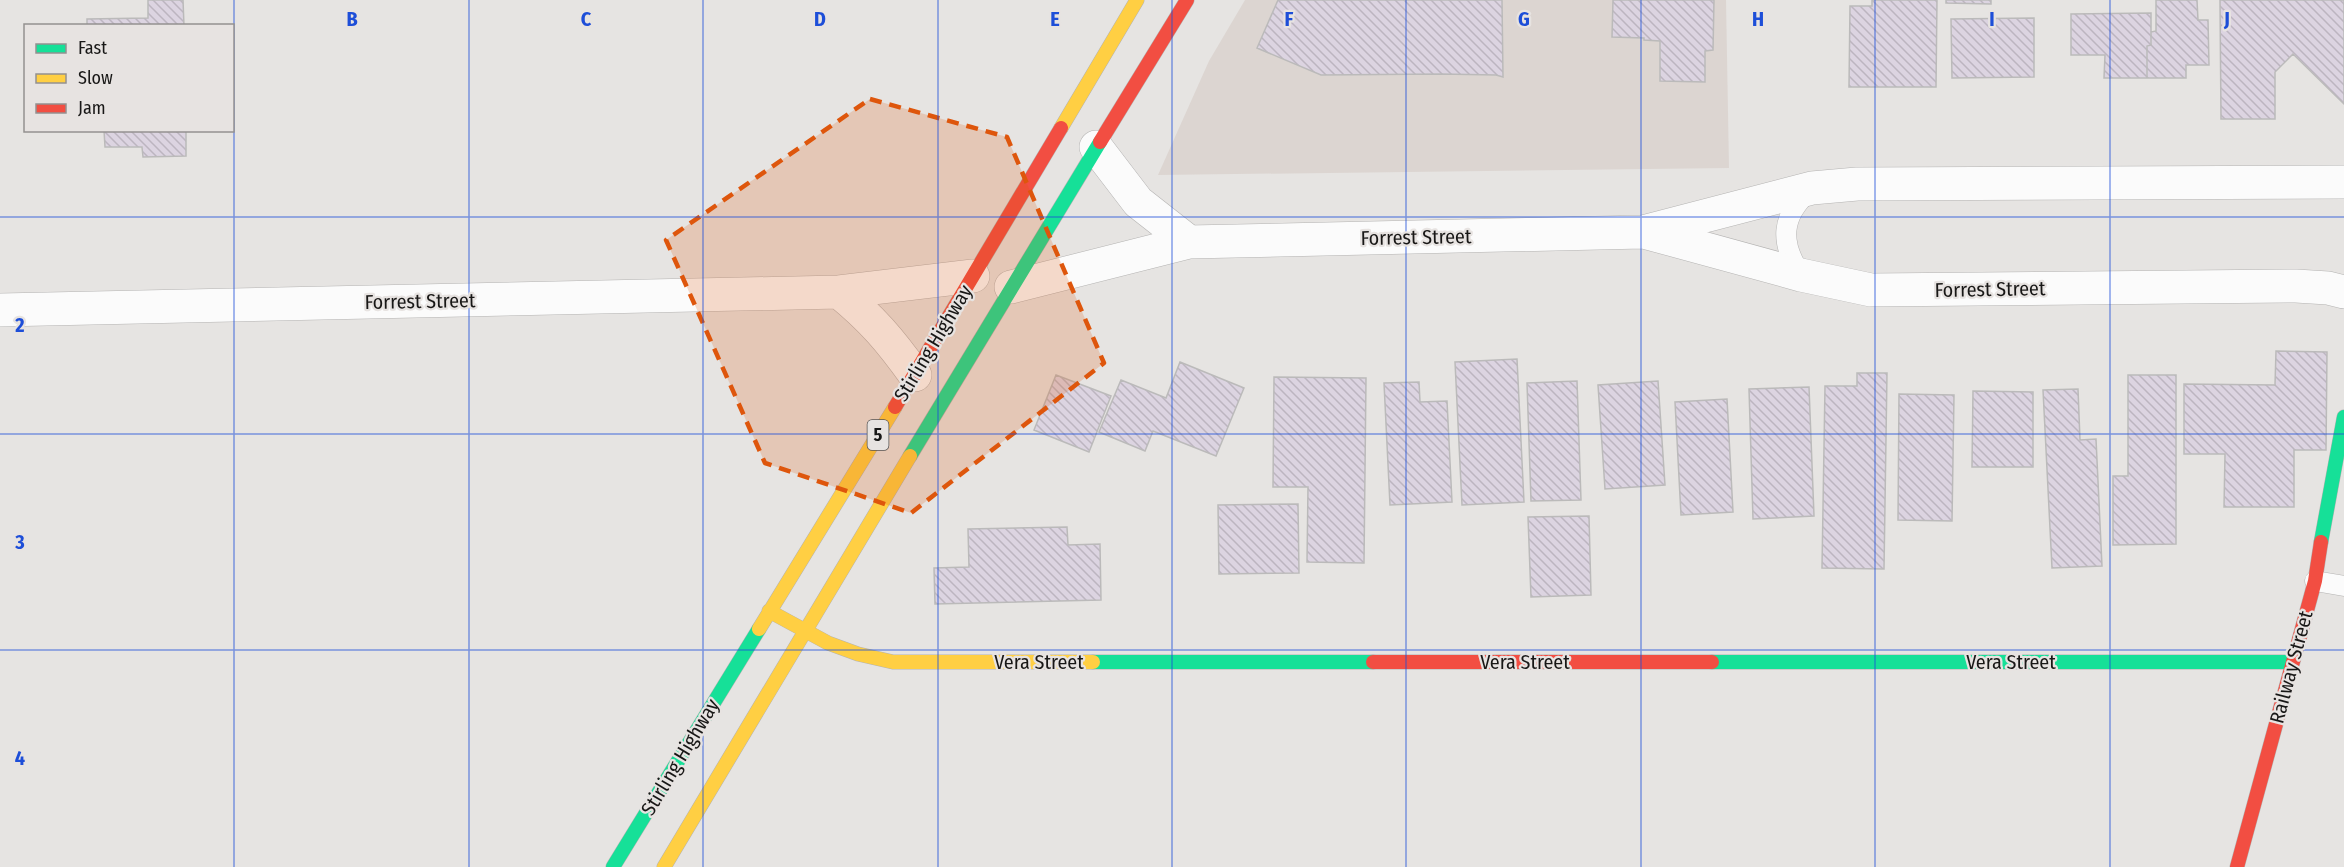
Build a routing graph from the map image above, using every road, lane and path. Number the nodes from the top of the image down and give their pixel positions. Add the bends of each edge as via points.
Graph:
1 (1137, 0) edge
2 (1186, 0) edge
3 (1096, 147) junction
4 (2344, 182) edge
5 (1812, 188) junction
6 (1643, 232) junction
7 (1189, 242) junction
8 (1801, 275) junction
9 (973, 276) junction
10 (1011, 287) junction
11 (839, 292) junction
12 (2344, 292) edge
13 (0, 310) edge
14 (915, 375) junction
15 (2344, 417) edge
16 (2344, 453) edge
17 (2334, 465) junction
18 (2315, 581) junction
19 (2344, 586) edge
20 (769, 611) junction
21 (804, 632) junction
22 (2292, 662) junction
23 (613, 867) edge
24 (664, 867) edge
25 (2238, 867) edge

1 - 9 main road, Stirling Highway / 5
2 - 3 main road, Stirling Highway / 5
3 - 7 street via 1138,202
3 - 10 main road, Stirling Highway / 5
4 - 5 street, Forrest Street via 1857,184
5 - 6 street, Forrest Street
5 - 8 lane via 1797,201 1788,219 1786,239 1790,258
6 - 7 street, Forrest Street
6 - 8 street, Forrest Street
7 - 10 street, Forrest Street
8 - 12 street, Forrest Street via 1870,290 2296,286
9 - 11 street, Forrest Street
9 - 14 main road, Stirling Highway / 5
10 - 21 main road, Stirling Highway / 5
11 - 13 street, Forrest Street
11 - 14 street via 870,318
14 - 20 main road, Stirling Highway / 5
15 - 17 main road, Railway Street
16 - 17 main road
17 - 18 main road, Railway Street
18 - 19 lane
18 - 22 main road, Railway Street
20 - 21 main road, Vera Street
20 - 23 main road, Stirling Highway / 5
21 - 22 main road, Vera Street via 858,656 892,662
21 - 24 main road, Stirling Highway / 5
22 - 25 main road, Railway Street

